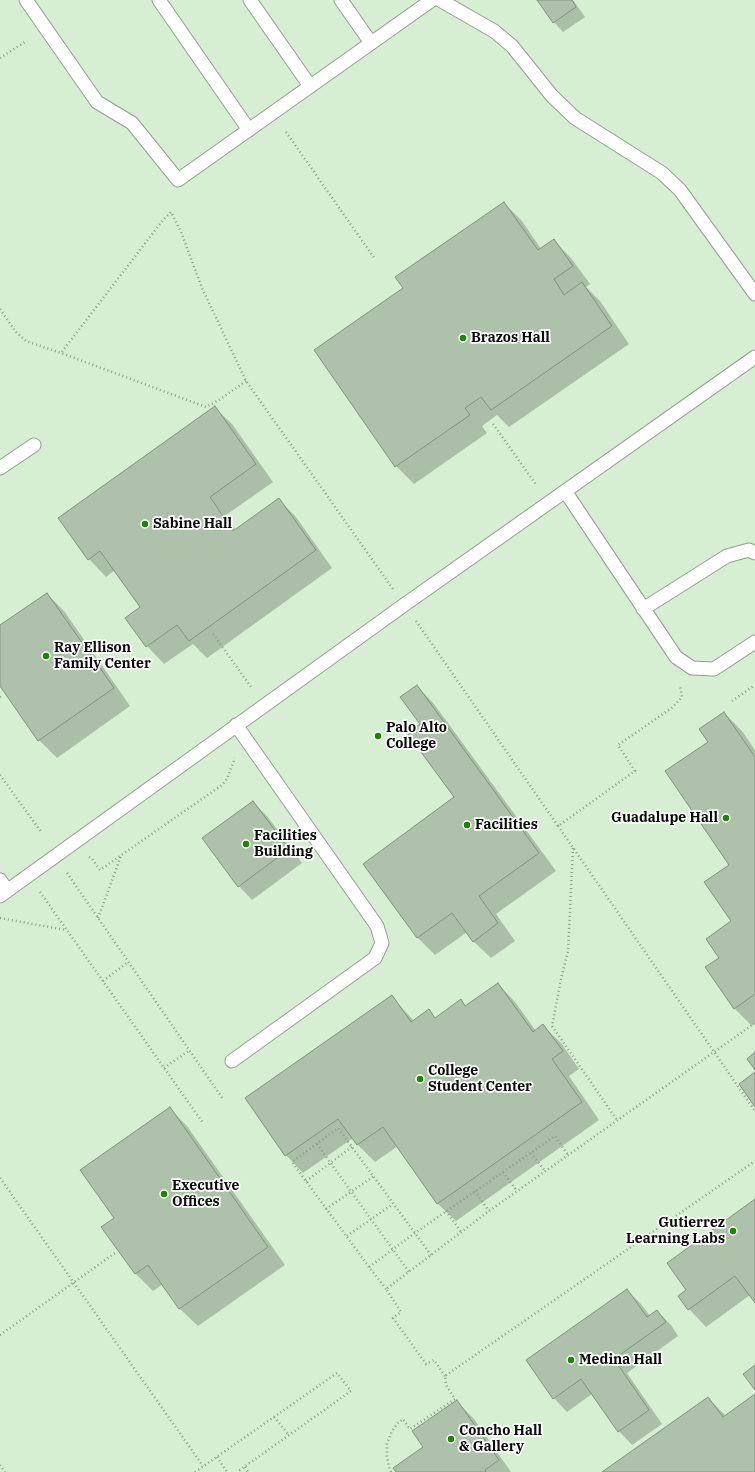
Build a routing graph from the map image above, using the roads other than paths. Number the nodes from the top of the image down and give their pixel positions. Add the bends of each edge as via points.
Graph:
1 (26, 0) edge
2 (159, 0) edge
3 (250, 0) edge
4 (341, 0) edge
5 (432, 0) edge
6 (440, 0) edge
7 (371, 43) junction
8 (310, 86) junction
9 (249, 130) junction
10 (755, 294) edge
11 (755, 356) edge
12 (34, 445) dead end
13 (0, 468) edge
14 (565, 491) junction
15 (755, 553) edge
16 (643, 609) junction
17 (755, 642) edge
18 (236, 725) junction
19 (2, 889) edge
20 (232, 1061) dead end

1 - 9 lane via 97,102 132,123 178,180
2 - 9 lane
3 - 8 lane
4 - 7 lane
5 - 7 lane
6 - 10 lane via 494,31 512,46 552,96 575,118 662,174 680,190
7 - 8 lane
8 - 9 lane
11 - 14 lane
12 - 13 lane
14 - 16 lane
14 - 18 lane
15 - 16 lane via 749,550 727,556
16 - 17 lane via 676,657 692,668 714,669
18 - 19 lane
18 - 20 lane via 377,926 382,943 375,958

